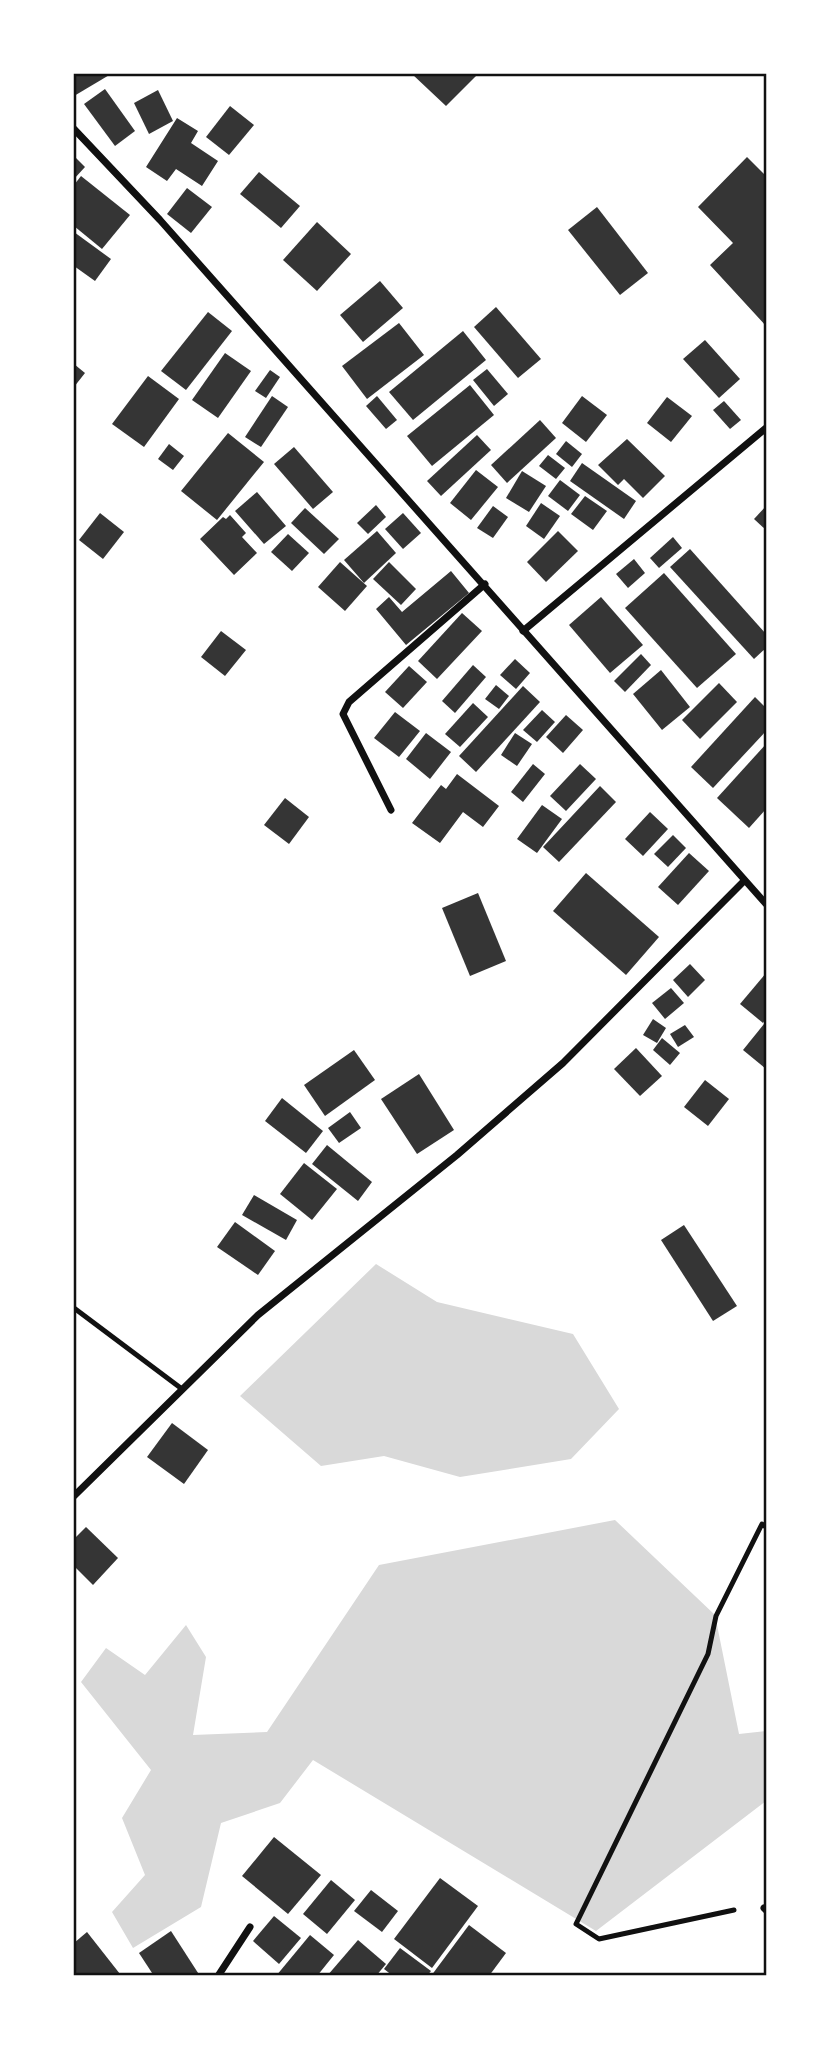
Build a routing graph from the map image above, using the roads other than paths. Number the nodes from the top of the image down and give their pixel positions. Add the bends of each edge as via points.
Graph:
1 (74, 129) edge
2 (766, 428) edge
3 (485, 584) junction
4 (523, 631) junction
5 (391, 810) dead end
6 (744, 881) junction
7 (766, 904) edge
8 (74, 1308) edge
9 (183, 1389) junction
10 (74, 1496) edge
11 (766, 1527) edge
12 (734, 1910) dead end
13 (250, 1927) dead end
14 (218, 1976) edge

1 - 3 street
2 - 4 street
3 - 4 street
3 - 5 street via 345,708 343,714
4 - 6 street
6 - 7 street
6 - 9 street via 563,1063 258,1315
8 - 9 lane
9 - 10 street
11 - 12 lane via 762,1524 716,1616 708,1654 576,1924 599,1939
13 - 14 street

